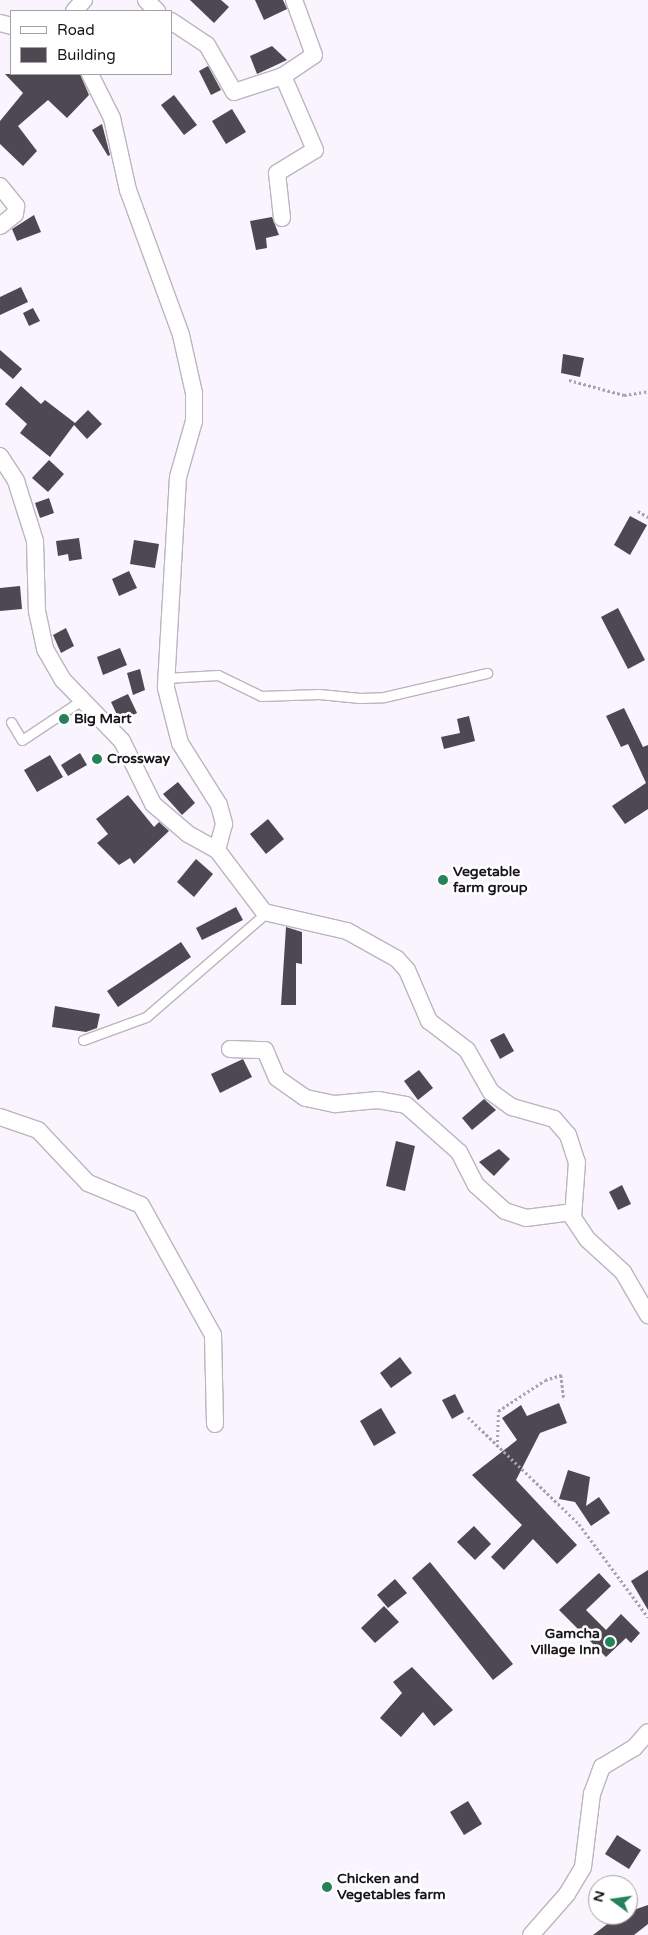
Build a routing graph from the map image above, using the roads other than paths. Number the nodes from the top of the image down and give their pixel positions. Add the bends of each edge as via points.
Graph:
1 (84, 0) edge
2 (146, 0) edge
3 (294, 0) edge
4 (75, 10) edge
5 (156, 10) edge
6 (172, 22) edge
7 (90, 75) edge
8 (283, 76) junction
9 (0, 186) edge
10 (282, 218) dead end
11 (0, 226) edge
12 (0, 456) edge
13 (487, 673) dead end
14 (166, 678) junction
15 (82, 700) junction
16 (11, 722) dead end
17 (217, 850) junction
18 (266, 913) junction
19 (83, 1040) dead end
20 (230, 1049) dead end
21 (0, 1118) edge
22 (572, 1212) junction
23 (648, 1315) edge
24 (215, 1424) dead end
25 (648, 1732) edge
26 (530, 1935) edge

1 - 4 street
2 - 5 street
3 - 8 street via 314,55
6 - 8 street via 207,45 234,92
7 - 14 street via 112,118 128,190 181,334 194,393 194,422 178,477
8 - 10 street via 315,150 277,173
9 - 11 street via 16,206 15,214
12 - 15 street via 16,480 35,541 37,611 45,649 63,680
13 - 14 lane via 384,698 261,696 218,674
14 - 17 street via 180,744 219,805 224,824
15 - 16 lane via 22,740
15 - 17 street via 122,740 153,804 188,834
17 - 18 street
18 - 19 lane via 146,1017
18 - 22 street via 347,931 397,959 407,970 429,1022 467,1050 491,1092 512,1107 547,1114 568,1135 577,1162
20 - 22 street via 265,1050 277,1078 306,1098 335,1104 378,1100 406,1105 460,1152 476,1185 505,1211 526,1218
21 - 24 street via 38,1130 88,1183 141,1205 214,1335
22 - 23 street via 587,1239 623,1272
25 - 26 street via 634,1748 602,1767 592,1794 583,1867 567,1894

